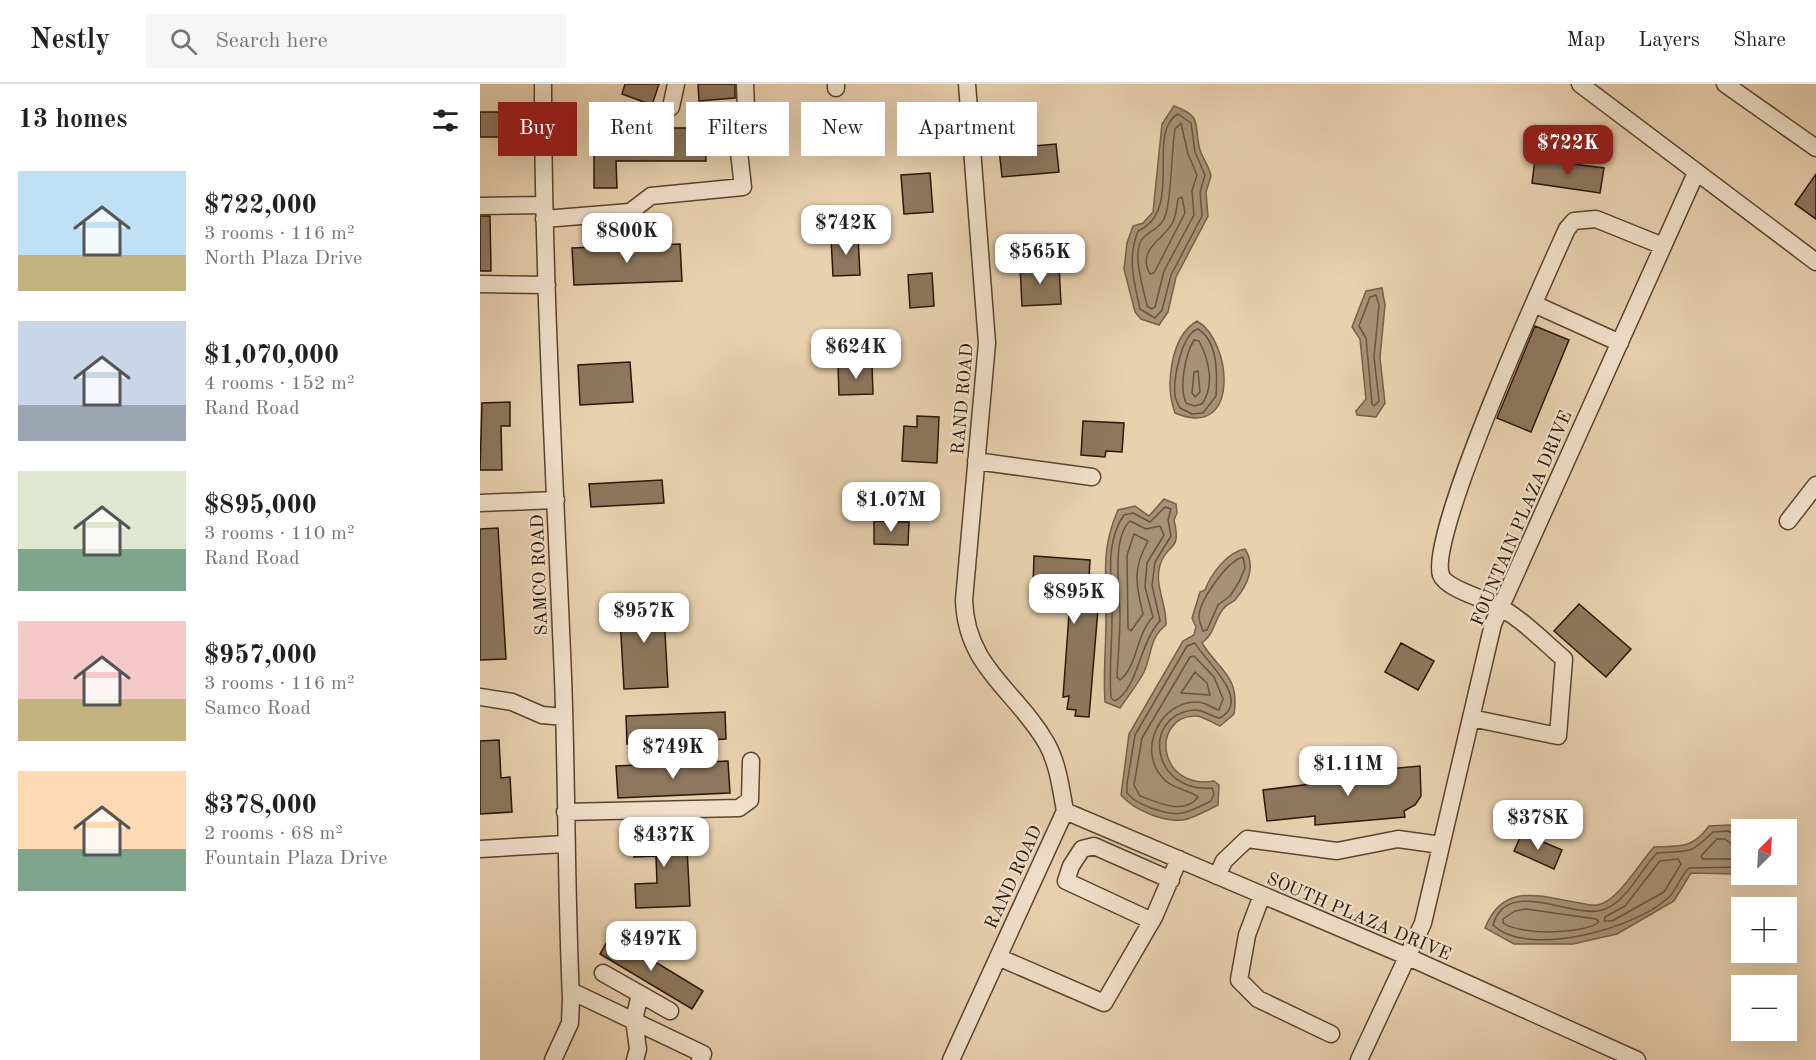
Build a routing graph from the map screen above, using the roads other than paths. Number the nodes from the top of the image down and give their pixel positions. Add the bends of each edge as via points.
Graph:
1 (543, 84) edge
2 (676, 84) edge
3 (746, 84) edge
4 (966, 84) edge
5 (1580, 84) edge
6 (1725, 84) edge
7 (672, 102) edge
8 (746, 102) edge
9 (1816, 148) edge
10 (739, 156) edge
11 (1696, 173) junction
12 (480, 206) edge
13 (544, 212) junction
14 (1663, 246) junction
15 (1816, 262) edge
16 (480, 284) edge
17 (547, 285) junction
18 (1534, 304) junction
19 (1620, 343) junction
20 (976, 461) junction
21 (1092, 477) dead end
22 (1816, 485) edge
23 (555, 500) junction
24 (480, 503) edge
25 (1788, 521) dead end
26 (1501, 607) junction
27 (480, 697) edge
28 (564, 717) junction
29 (1471, 718) junction
30 (751, 761) dead end
31 (1065, 811) junction
32 (565, 812) junction
33 (565, 844) junction
34 (1441, 845) junction
35 (480, 849) edge
36 (1179, 859) junction
37 (1217, 876) junction
38 (1171, 880) junction
39 (1262, 895) junction
40 (1152, 921) junction
41 (1406, 956) junction
42 (998, 957) junction
43 (603, 973) dead end
44 (571, 991) junction
45 (640, 994) junction
46 (670, 1011) dead end
47 (634, 1020) junction
48 (1331, 1034) dead end
49 (553, 1060) edge
50 (635, 1060) edge
51 (700, 1060) edge
52 (951, 1060) edge
53 (1359, 1060) edge
54 (1637, 1060) edge

1 - 13 street, SAMCO ROAD
2 - 7 street
3 - 8 street
4 - 20 street, RAND ROAD via 987,343
5 - 11 street
6 - 9 street
10 - 13 street via 743,187 651,196 630,212
11 - 14 street, FOUNTAIN PLAZA DRIVE
11 - 15 street
12 - 13 street
13 - 17 street, SAMCO ROAD
14 - 18 street via 1596,219 1574,221
14 - 19 street, FOUNTAIN PLAZA DRIVE
16 - 17 street
17 - 23 street, SAMCO ROAD
18 - 19 street
18 - 26 street via 1456,497 1440,557 1441,576 1448,584
19 - 26 street, FOUNTAIN PLAZA DRIVE
20 - 21 street
20 - 31 street, RAND ROAD via 964,619 990,675 1049,747
22 - 25 street
23 - 24 street
23 - 28 street, SAMCO ROAD
26 - 29 street, FOUNTAIN PLAZA DRIVE via 1493,624
26 - 29 street via 1564,659 1558,736
27 - 28 street via 512,702 542,715
28 - 32 street, SAMCO ROAD
29 - 34 street, FOUNTAIN PLAZA DRIVE
30 - 32 street via 750,800 739,808
31 - 36 street, SOUTH PLAZA DRIVE
31 - 42 street, RAND ROAD
32 - 33 street, SAMCO ROAD
33 - 35 street
33 - 44 street, SAMCO ROAD
34 - 37 street via 1398,839 1336,851 1247,839 1224,861
34 - 41 street, FOUNTAIN PLAZA DRIVE via 1423,923
36 - 37 street, SOUTH PLAZA DRIVE
36 - 38 street
37 - 39 street, SOUTH PLAZA DRIVE
38 - 40 street
38 - 40 street via 1094,846 1082,849 1071,866 1066,881
39 - 41 street, SOUTH PLAZA DRIVE
39 - 48 street via 1247,935 1239,980 1258,999
40 - 42 street via 1104,1003
41 - 53 street, FOUNTAIN PLAZA DRIVE
41 - 54 street, SOUTH PLAZA DRIVE
42 - 52 street, RAND ROAD
43 - 45 street
44 - 47 street
44 - 49 street, SAMCO ROAD via 570,1023
45 - 46 street
45 - 47 street
47 - 50 street via 638,1049
47 - 51 street via 703,1054

